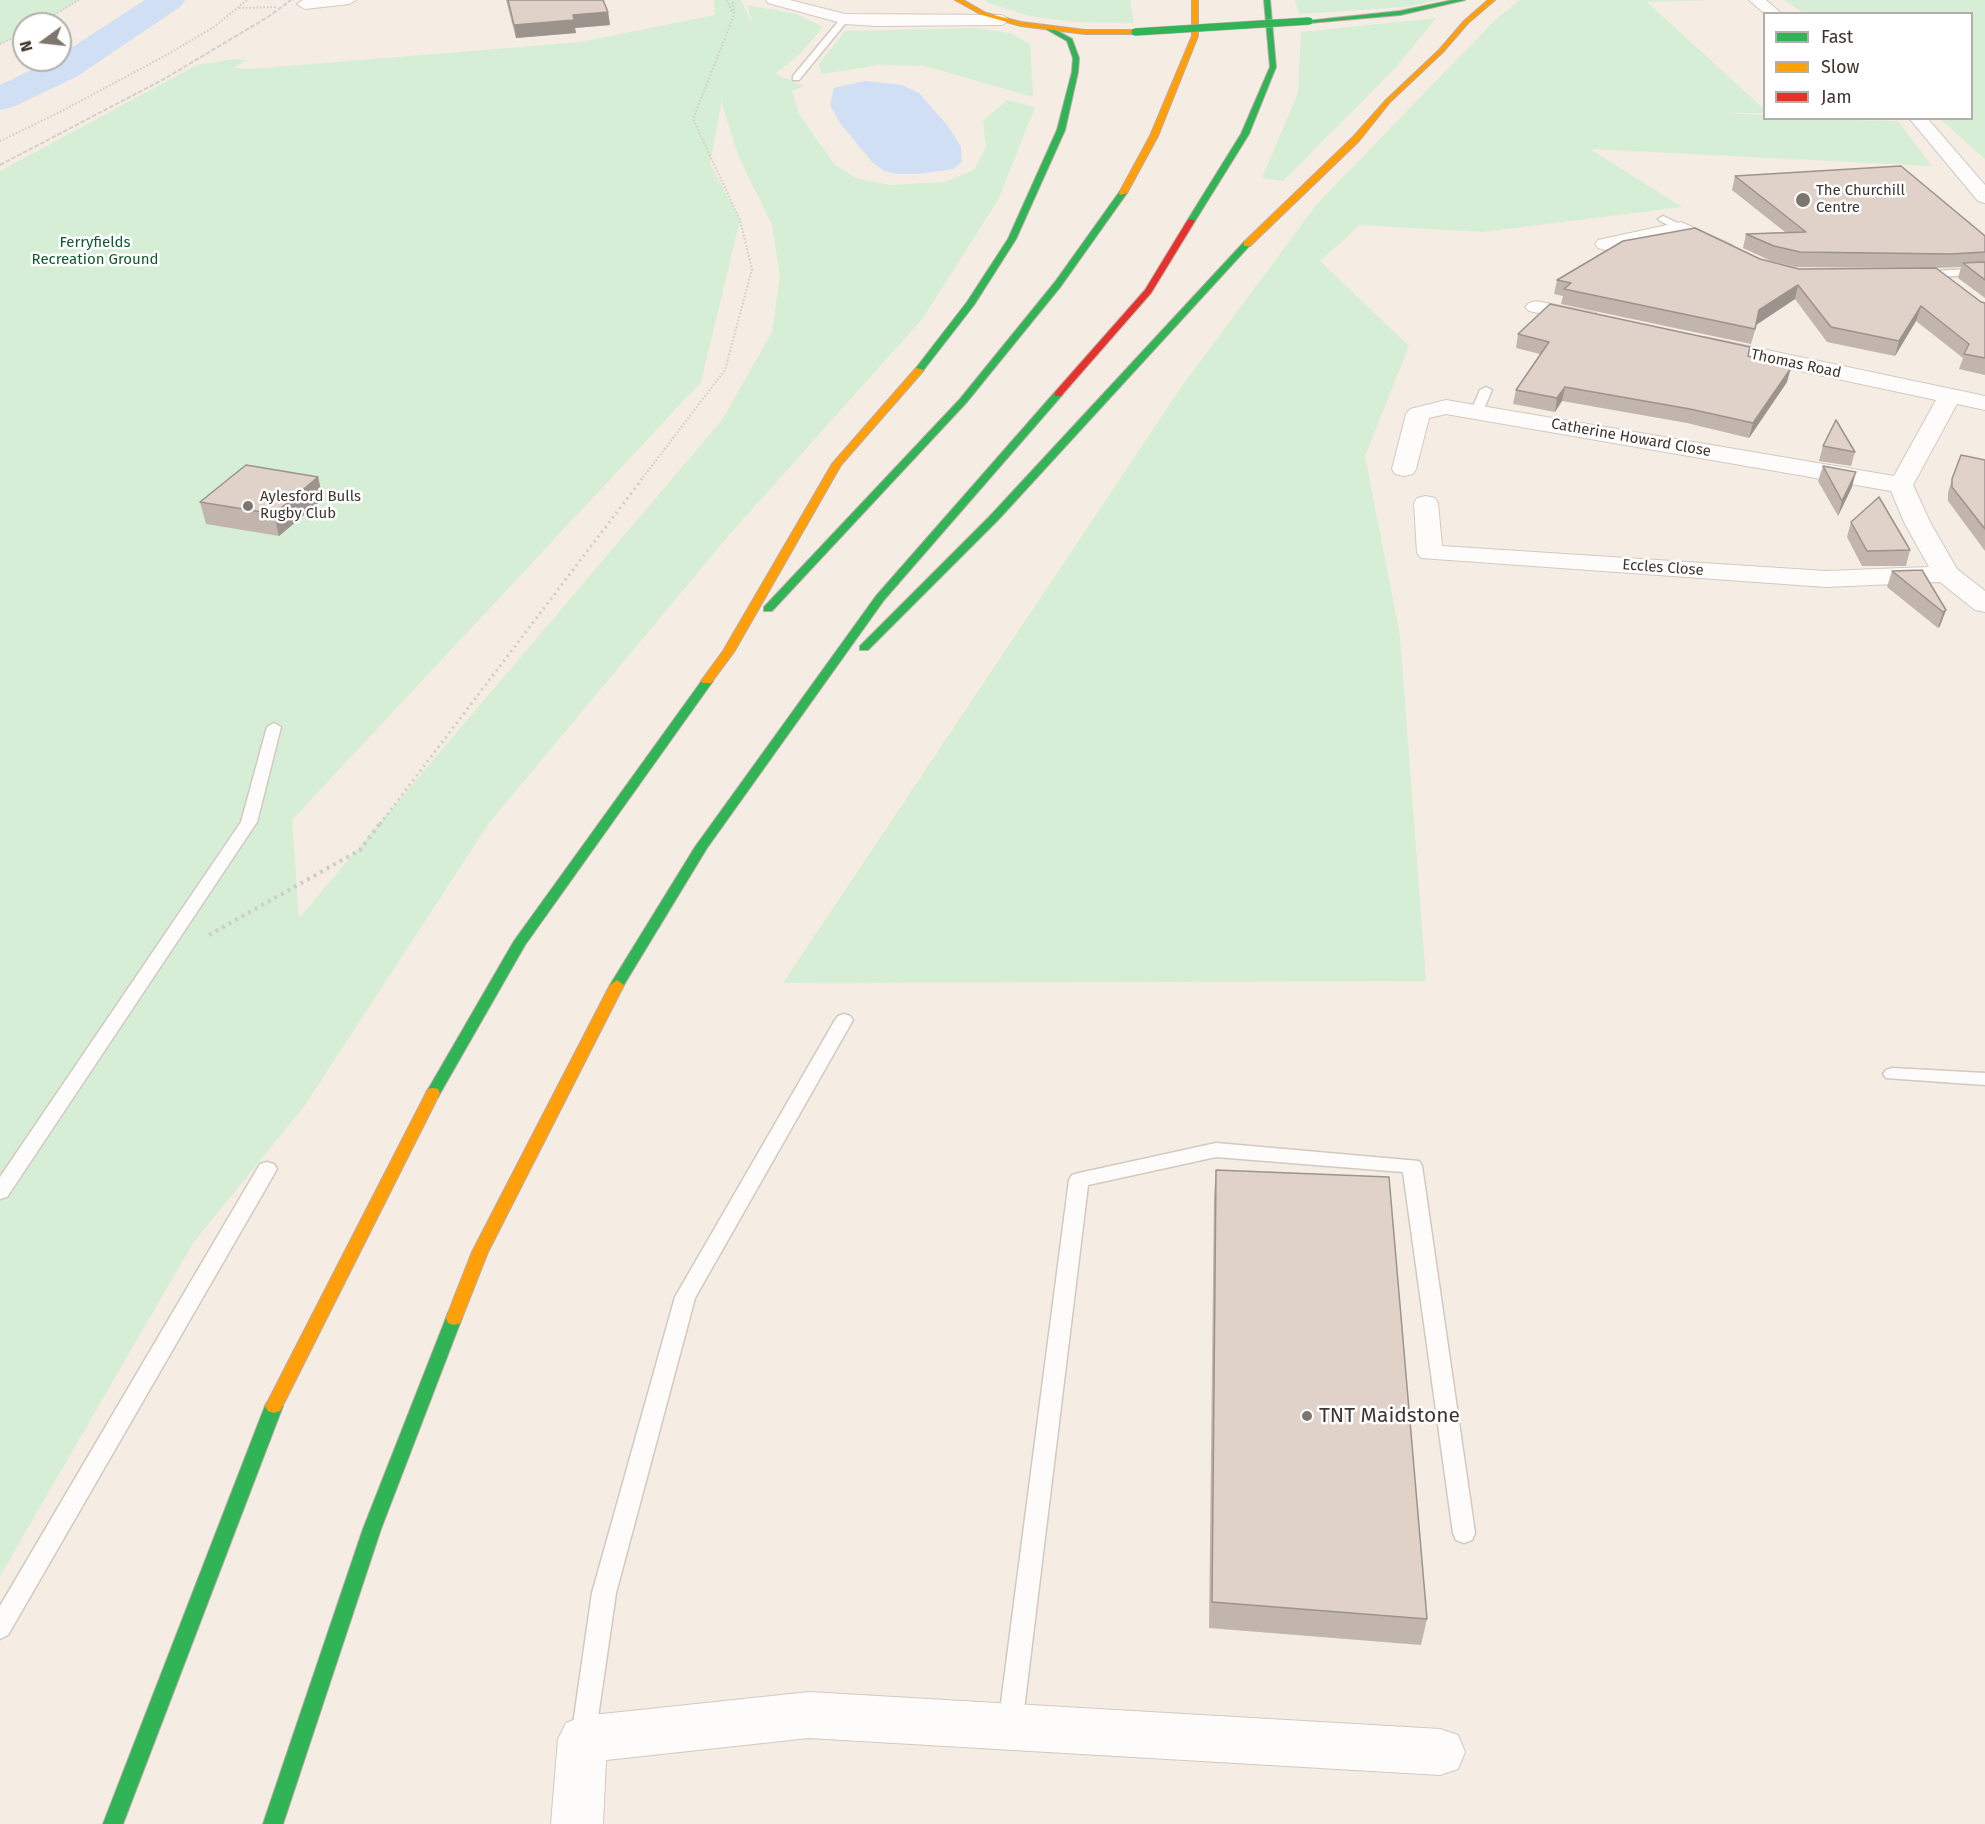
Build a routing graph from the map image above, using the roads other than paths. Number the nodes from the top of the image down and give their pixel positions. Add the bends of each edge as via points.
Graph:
1 (349, 0) edge
2 (779, 0) edge
3 (949, 0) edge
4 (958, 0) edge
5 (1195, 0) edge
6 (1268, 0) edge
7 (1462, 0) edge
8 (1476, 0) edge
9 (1492, 0) edge
10 (1756, 0) edge
11 (305, 4) road end
12 (1772, 12) edge
13 (845, 19) junction
14 (905, 20) junction
15 (1002, 20) junction
16 (1466, 22) junction
17 (1048, 28) junction
18 (796, 78) dead end
19 (1919, 120) edge
20 (1985, 197) edge
21 (1605, 244) dead end
22 (1743, 258) edge
23 (1985, 271) edge
24 (1916, 274) edge
25 (1937, 274) junction
26 (1961, 292) edge
27 (1536, 307) dead end
28 (1605, 322) edge
29 (1685, 340) edge
30 (1949, 397) junction
31 (1985, 403) edge
32 (1404, 469) dead end
33 (1901, 485) junction
34 (1426, 502) dead end
35 (1946, 574) junction
36 (1985, 604) edge
37 (728, 652) junction
38 (799, 713) junction
39 (274, 727) dead end
40 (844, 1020) dead end
41 (1892, 1074) dead end
42 (1985, 1079) edge
43 (267, 1169) dead end
44 (0, 1192) edge
45 (1464, 1533) dead end
46 (0, 1628) edge
47 (1010, 1727) junction
48 (583, 1739) junction
49 (1440, 1752) dead end
50 (112, 1824) edge
51 (273, 1824) edge
52 (577, 1824) edge

1 - 11 street
2 - 13 street
3 - 14 street via 941,7
4 - 15 main road
5 - 37 main road via 1195,36 1154,136 1119,201 963,401
6 - 38 main road via 1273,67 1245,134 1148,291 880,598
7 - 17 main road, bridge via 1400,13 1135,33
8 - 16 main road
9 - 16 main road
10 - 12 street
13 - 14 street
13 - 18 lane
14 - 15 street
15 - 17 main road
16 - 38 main road via 1356,139 1254,236 994,518
17 - 37 main road via 1070,40 1076,58 1075,72 1061,130 1012,239 951,330 837,464
19 - 20 street
21 - 22 street via 1672,223
23 - 25 lane
24 - 25 street
25 - 26 street
27 - 28 street
29 - 30 street, Thomas Road
30 - 31 street, Thomas Road
30 - 33 street
32 - 33 street, Catherine Howard Close via 1418,414 1482,401
33 - 35 street
34 - 35 street, Eccles Close via 1430,553 1826,579
35 - 36 street
37 - 50 main road via 519,944 446,1066 270,1414
38 - 51 main road via 700,847 612,992 480,1252 372,1529
39 - 44 lane via 249,822
40 - 48 lane via 685,1297 604,1593
41 - 42 lane
43 - 46 lane
45 - 47 lane via 1412,1166 1216,1149 1079,1180
47 - 48 street via 809,1715
47 - 49 street
48 - 52 street

